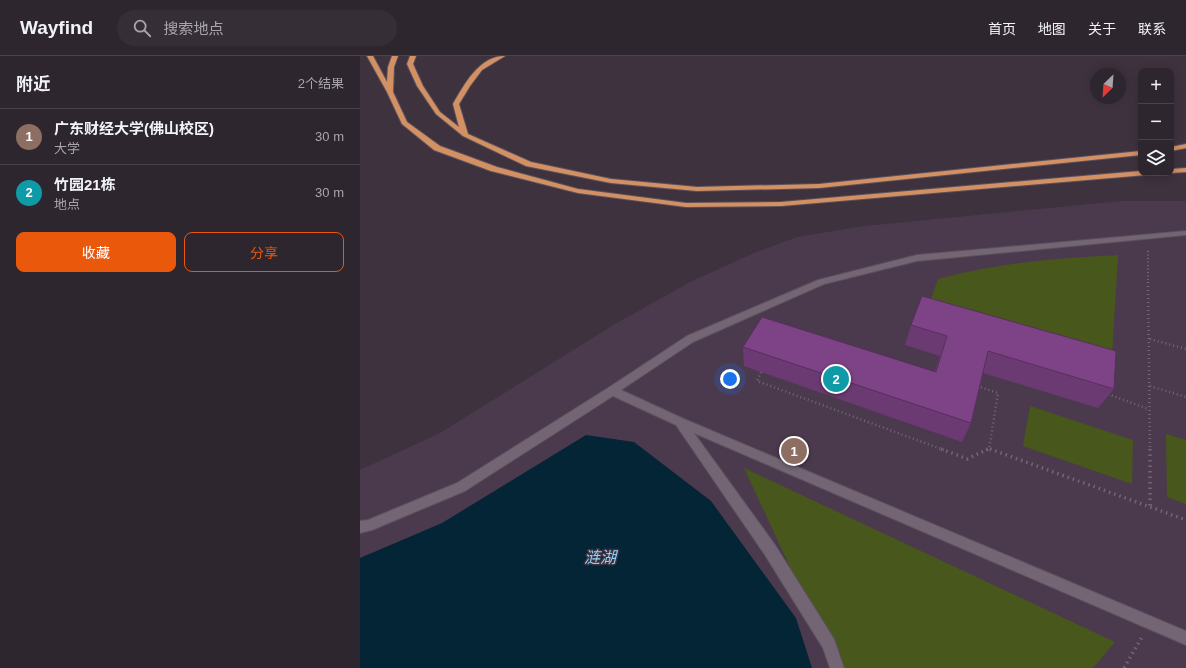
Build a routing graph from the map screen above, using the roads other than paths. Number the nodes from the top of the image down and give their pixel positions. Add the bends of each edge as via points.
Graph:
1 (370, 56) edge
2 (395, 56) edge
3 (413, 56) edge
4 (502, 56) edge
5 (390, 92) junction
6 (465, 135) junction
7 (1186, 146) edge
8 (1174, 148) edge
9 (1138, 153) edge
10 (1186, 170) edge
11 (1174, 171) edge
12 (1138, 174) edge
13 (1186, 233) edge
14 (612, 391) junction
15 (680, 422) junction
16 (360, 527) edge
17 (1186, 638) edge
18 (837, 668) edge

1 - 5 highway
2 - 5 highway via 391,67
3 - 6 highway via 410,64 420,86 438,113
4 - 6 highway via 480,69 456,104
5 - 12 highway via 404,123 437,148 494,169 578,192 686,205 781,204
6 - 9 highway via 529,164 611,181 697,189 819,186
7 - 8 highway
10 - 11 highway
13 - 14 street via 917,258 821,282 690,339
14 - 15 street
14 - 16 street via 461,487 368,526
15 - 17 street
15 - 18 street via 774,556 829,644

